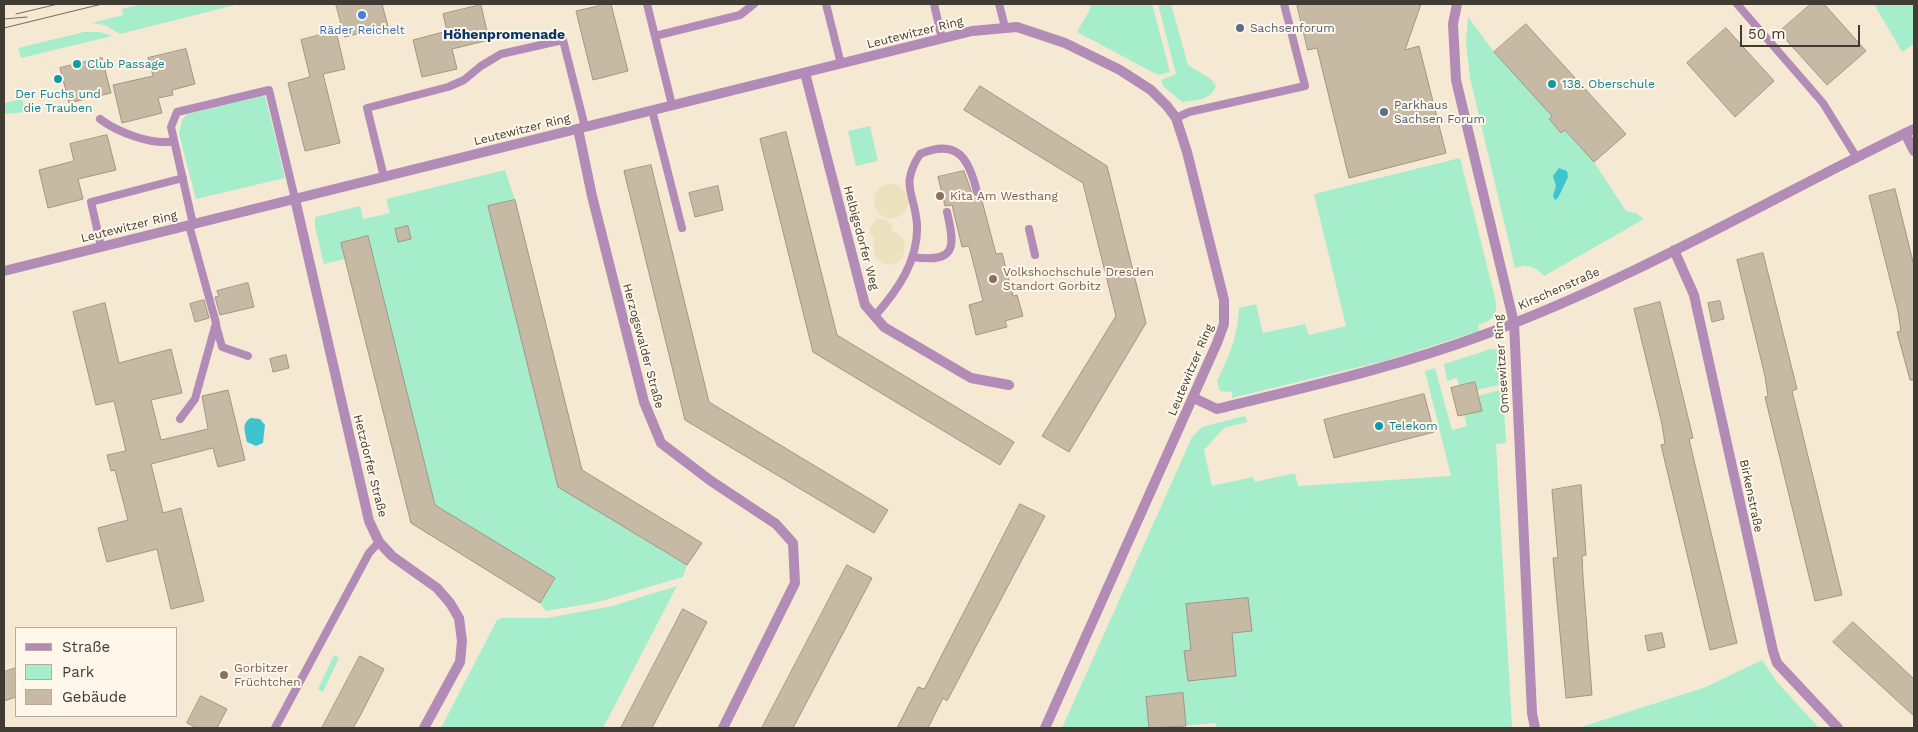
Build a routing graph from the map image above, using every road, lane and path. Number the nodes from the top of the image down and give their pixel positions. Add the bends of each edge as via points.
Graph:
1 (647, 4) edge
2 (754, 4) edge
3 (826, 4) edge
4 (934, 4) edge
5 (999, 4) edge
6 (1284, 4) edge
7 (1457, 4) edge
8 (1737, 4) edge
9 (1005, 27) junction
10 (656, 36) junction
11 (942, 39) junction
12 (841, 64) junction
13 (805, 73) junction
14 (672, 105) junction
15 (652, 110) junction
16 (1176, 118) junction
17 (100, 119) dead end
18 (582, 128) junction
19 (1910, 131) edge
20 (174, 141) junction
21 (1914, 151) edge
22 (1857, 158) junction
23 (384, 177) junction
24 (183, 178) junction
25 (978, 192) dead end
26 (295, 199) junction
27 (947, 212) dead end
28 (191, 224) junction
29 (682, 228) dead end
30 (1029, 229) dead end
31 (100, 246) junction
32 (1674, 250) junction
33 (1035, 255) dead end
34 (912, 257) junction
35 (4, 271) edge
36 (874, 317) junction
37 (216, 323) junction
38 (1514, 323) junction
39 (248, 356) dead end
40 (1009, 385) dead end
41 (1194, 398) junction
42 (180, 419) dead end
43 (379, 542) junction
44 (275, 728) edge
45 (424, 728) edge
46 (723, 728) edge
47 (1045, 728) edge
48 (1535, 728) edge
49 (1838, 728) edge

1 - 10 lane
2 - 10 lane via 740,15
3 - 12 lane
4 - 11 lane
5 - 9 lane
6 - 16 lane via 1304,86 1189,112
7 - 38 street, Omsewitzer Ring via 1453,24 1456,80
8 - 22 lane via 1823,103
9 - 11 street, Leutewitzer Ring
9 - 16 street, Leutewitzer Ring via 1017,27 1065,42 1120,70 1151,90
10 - 14 lane
11 - 12 street, Leutewitzer Ring
12 - 13 street, Leutewitzer Ring
13 - 14 street, Leutewitzer Ring
13 - 36 street, Helbigsdorfer Weg via 866,305
14 - 15 street, Leutewitzer Ring
15 - 18 street, Leutewitzer Ring
15 - 29 lane
16 - 41 street, Leutewitzer Ring via 1224,300 1224,324
17 - 20 lane via 114,130 164,144
18 - 23 street, Leutewitzer Ring
18 - 23 lane via 563,40 501,54 464,80 448,87 367,108
18 - 46 street, Herzogswalder Straße via 592,196 644,402 661,443 704,477 776,524 793,543 795,583
19 - 21 street
19 - 22 street, Kirschenstraße
20 - 24 lane
20 - 26 lane via 171,127 177,112 268,90
22 - 32 street, Kirschenstraße
23 - 26 street, Leutewitzer Ring
24 - 28 lane
24 - 31 lane via 91,202
25 - 34 lane via 971,167 950,149 936,147 920,154 908,177 917,226
26 - 28 street, Leutewitzer Ring
26 - 43 street, Hetzdorfer Straße via 369,521
27 - 34 lane via 953,237 944,256 932,260
28 - 31 street, Leutewitzer Ring
28 - 37 lane
30 - 33 lane
31 - 35 street, Leutewitzer Ring
32 - 38 street, Kirschenstraße
32 - 49 street, Birkenstraße via 1694,295 1777,663
34 - 36 lane via 903,279
36 - 40 street, Helbigsdorfer Weg via 971,378
37 - 39 lane via 222,348
37 - 42 lane via 195,399
38 - 41 street, Kirschenstraße via 1426,355 1217,409
38 - 48 street, Omsewitzer Ring
41 - 47 street, Leutewitzer Ring
43 - 44 lane via 364,562
43 - 45 street, Hetzdorfer Straße via 392,556 437,588 459,618 460,662

